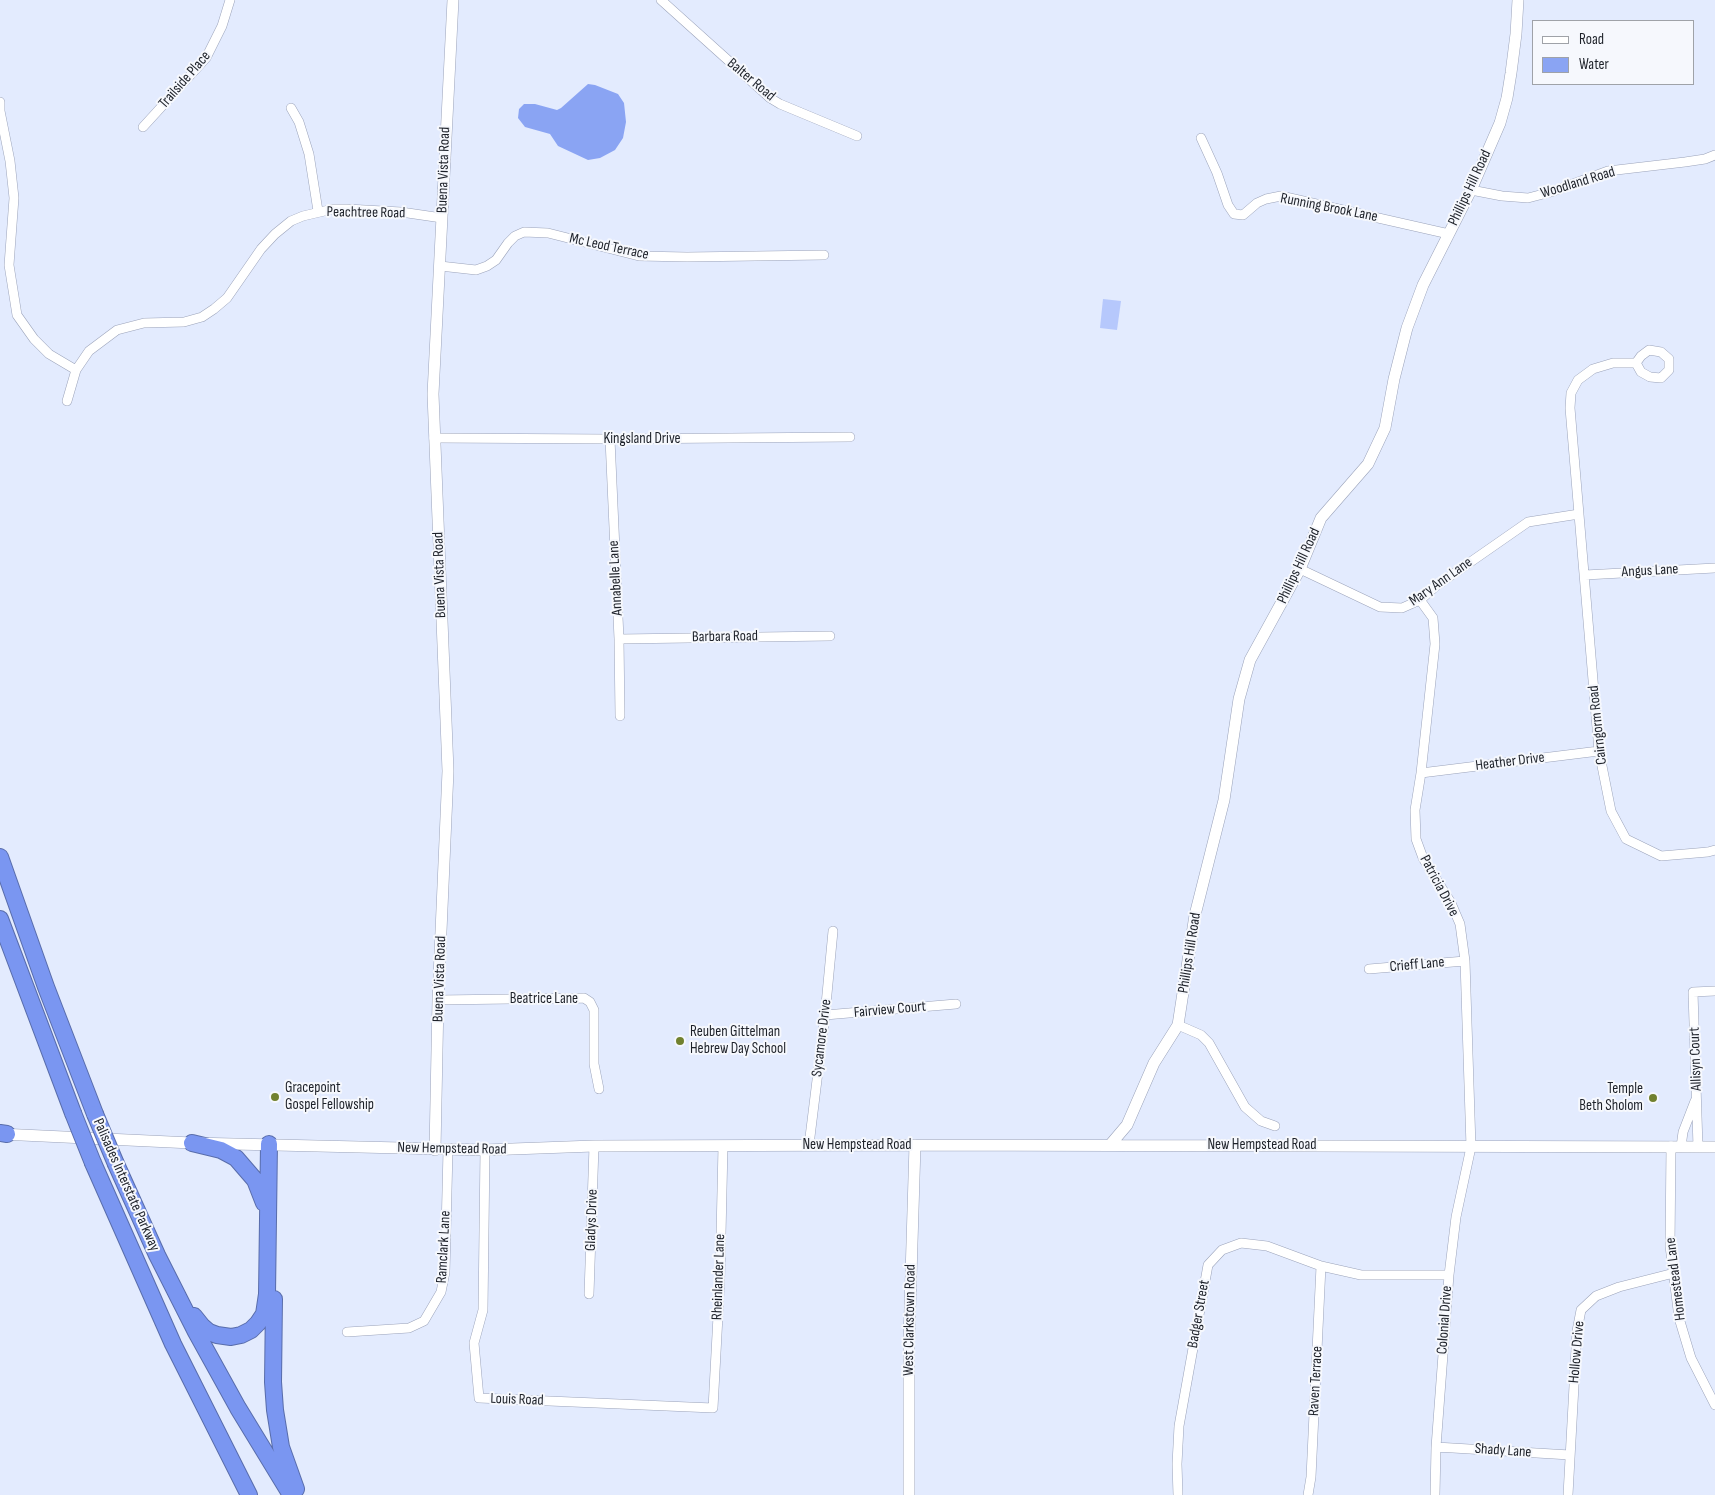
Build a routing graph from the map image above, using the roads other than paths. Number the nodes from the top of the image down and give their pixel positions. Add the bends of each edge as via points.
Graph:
1 (230, 0) edge
2 (453, 0) edge
3 (661, 0) edge
4 (1518, 0) edge
5 (0, 102) edge
6 (291, 108) dead end
7 (142, 127) dead end
8 (858, 136) dead end
9 (1201, 138) dead end
10 (1715, 155) edge
11 (1471, 190) junction
12 (318, 212) junction
13 (442, 218) junction
14 (1449, 234) junction
15 (824, 256) dead end
16 (440, 266) junction
17 (1636, 363) dead end
18 (76, 370) junction
19 (67, 401) dead end
20 (850, 437) dead end
21 (434, 438) junction
22 (610, 439) junction
23 (1579, 514) junction
24 (1715, 568) edge
25 (1300, 569) junction
26 (1585, 575) junction
27 (1420, 600) junction
28 (830, 636) dead end
29 (619, 639) junction
30 (620, 716) dead end
31 (1599, 751) junction
32 (1421, 773) junction
33 (1715, 850) edge
34 (0, 857) edge
35 (0, 919) edge
36 (833, 931) dead end
37 (0, 960) edge
38 (1465, 961) junction
39 (1370, 969) dead end
40 (1715, 991) edge
41 (438, 1000) junction
42 (956, 1004) dead end
43 (825, 1015) junction
44 (1178, 1025) junction
45 (599, 1088) dead end
46 (64, 1091) junction
47 (1697, 1096) junction
48 (1276, 1126) dead end
49 (2, 1134) edge
50 (192, 1143) junction
51 (272, 1144) junction
52 (1110, 1144) junction
53 (809, 1145) junction
54 (914, 1145) junction
55 (594, 1146) junction
56 (723, 1146) junction
57 (1471, 1147) junction
58 (1676, 1147) junction
59 (1698, 1147) junction
60 (1715, 1147) edge
61 (435, 1150) junction
62 (448, 1150) junction
63 (484, 1150) junction
64 (268, 1213) junction
65 (145, 1229) junction
66 (1321, 1266) junction
67 (1674, 1273) junction
68 (1449, 1275) junction
69 (589, 1294) dead end
70 (347, 1332) dead end
71 (1715, 1405) edge
72 (713, 1408) joint
73 (1436, 1446) junction
74 (1570, 1455) junction
75 (250, 1495) edge
76 (291, 1495) edge
77 (300, 1495) edge
78 (909, 1495) edge
79 (1178, 1495) edge
80 (1308, 1495) edge
81 (1435, 1495) edge
82 (1568, 1495) edge

1 - 7 street, Trailside Place via 215,44 206,58
2 - 13 street, Buena Vista Road
3 - 8 street, Balter Road via 770,98
4 - 11 street, Phillips Hill Road via 1507,98
5 - 18 street via 14,198 9,255 17,315 49,354
6 - 12 street via 309,154
9 - 14 street, Running Brook Lane via 1234,214 1243,215 1262,201 1281,196
10 - 11 street, Woodland Road via 1608,172 1528,198
11 - 14 street, Phillips Hill Road
12 - 13 street, Peachtree Road via 347,209
12 - 18 street, Peachtree Road via 291,222 275,234 227,298 202,317 184,322 144,323 117,330 89,351
13 - 16 street, Buena Vista Road
14 - 25 street, Phillips Hill Road via 1423,285 1407,328 1385,428 1368,464 1321,518
15 - 16 street, Mc Leod Terrace via 639,256 548,233 524,232 515,236 487,266 476,270
16 - 21 street, Buena Vista Road via 434,351
17 - 23 street, Cairngorm Road via 1613,363 1593,368 1578,380 1571,393
18 - 19 street, Peachtree Road
20 - 22 street, Kingsland Drive
21 - 22 street, Kingsland Drive
21 - 41 street, Buena Vista Road via 448,771
22 - 29 street, Annabelle Lane
23 - 26 street, Cairngorm Road
23 - 27 street, Mary Ann Lane via 1528,522
24 - 26 street, Angus Lane
25 - 27 street, Mary Ann Lane via 1380,607 1402,608
25 - 44 street, Phillips Hill Road via 1250,660 1239,700 1224,800 1195,915
26 - 31 street, Cairngorm Road
27 - 32 street, Patricia Drive via 1433,618 1436,644
28 - 29 street, Barbara Road
29 - 30 street, Annabelle Lane
31 - 32 street, Heather Drive
31 - 33 street, Cairngorm Road via 1611,811 1626,839 1661,856
32 - 38 street, Patricia Drive via 1415,810 1416,839 1423,858 1460,924
34 - 65 highway, Palisades Interstate Parkway, bridge via 95,1114
35 - 46 highway, Palisades Interstate Parkway
36 - 43 street, Sycamore Drive
37 - 46 highway via 15,980
38 - 39 street, Crieff Lane
38 - 57 street, Patricia Drive
40 - 47 street, Allisyn Court via 1694,992
41 - 45 street, Beatrice Lane via 584,998 594,1010 594,1064
41 - 61 street, Buena Vista Road
42 - 43 street, Fairview Court
43 - 53 street, Sycamore Drive
44 - 48 street via 1209,1043 1250,1113 1260,1121
44 - 52 street, Phillips Hill Road via 1154,1063 1127,1125
46 - 75 highway, Palisades Interstate Parkway, bridge via 133,1256
47 - 58 street, Homestead Lane
47 - 59 street, Allisyn Court
49 - 50 street, New Hempstead Road
50 - 51 street, New Hempstead Road
50 - 64 highway via 221,1150 240,1162 257,1185
51 - 61 street, New Hempstead Road
51 - 64 highway
51 - 77 highway via 274,1400 281,1447
52 - 54 street, New Hempstead Road
52 - 57 street, New Hempstead Road
53 - 54 street, New Hempstead Road
53 - 56 street, New Hempstead Road
54 - 78 street, West Clarkstown Road
55 - 56 street, New Hempstead Road
55 - 63 street, New Hempstead Road
55 - 69 street, Gladys Drive
56 - 72 street, Rheinlander Lane
57 - 58 street, New Hempstead Road
57 - 68 street, Colonial Drive via 1456,1217
58 - 59 street, New Hempstead Road
58 - 67 street, Homestead Lane via 1670,1246
59 - 60 street, New Hempstead Road
61 - 62 street, New Hempstead Road
62 - 63 street, New Hempstead Road
62 - 70 street, Ramclark Lane via 445,1272 441,1292 424,1320 409,1328
63 - 72 street, Louis Road via 483,1310 474,1343 479,1398
64 - 65 highway via 264,1314 250,1330 230,1337 212,1334 199,1323
65 - 76 highway, Palisades Interstate Parkway via 215,1367
66 - 68 street, Badger Street via 1361,1275
66 - 79 street, Badger Street via 1267,1246 1241,1243 1222,1250 1208,1265 1180,1426
66 - 80 street, Raven Terrace
67 - 71 street, Homestead Lane via 1679,1318 1691,1358
67 - 74 street, Hollow Drive via 1596,1296 1581,1310
68 - 73 street, Colonial Drive
73 - 74 street, Shady Lane
73 - 81 street, Colonial Drive
74 - 82 street, Hollow Drive

